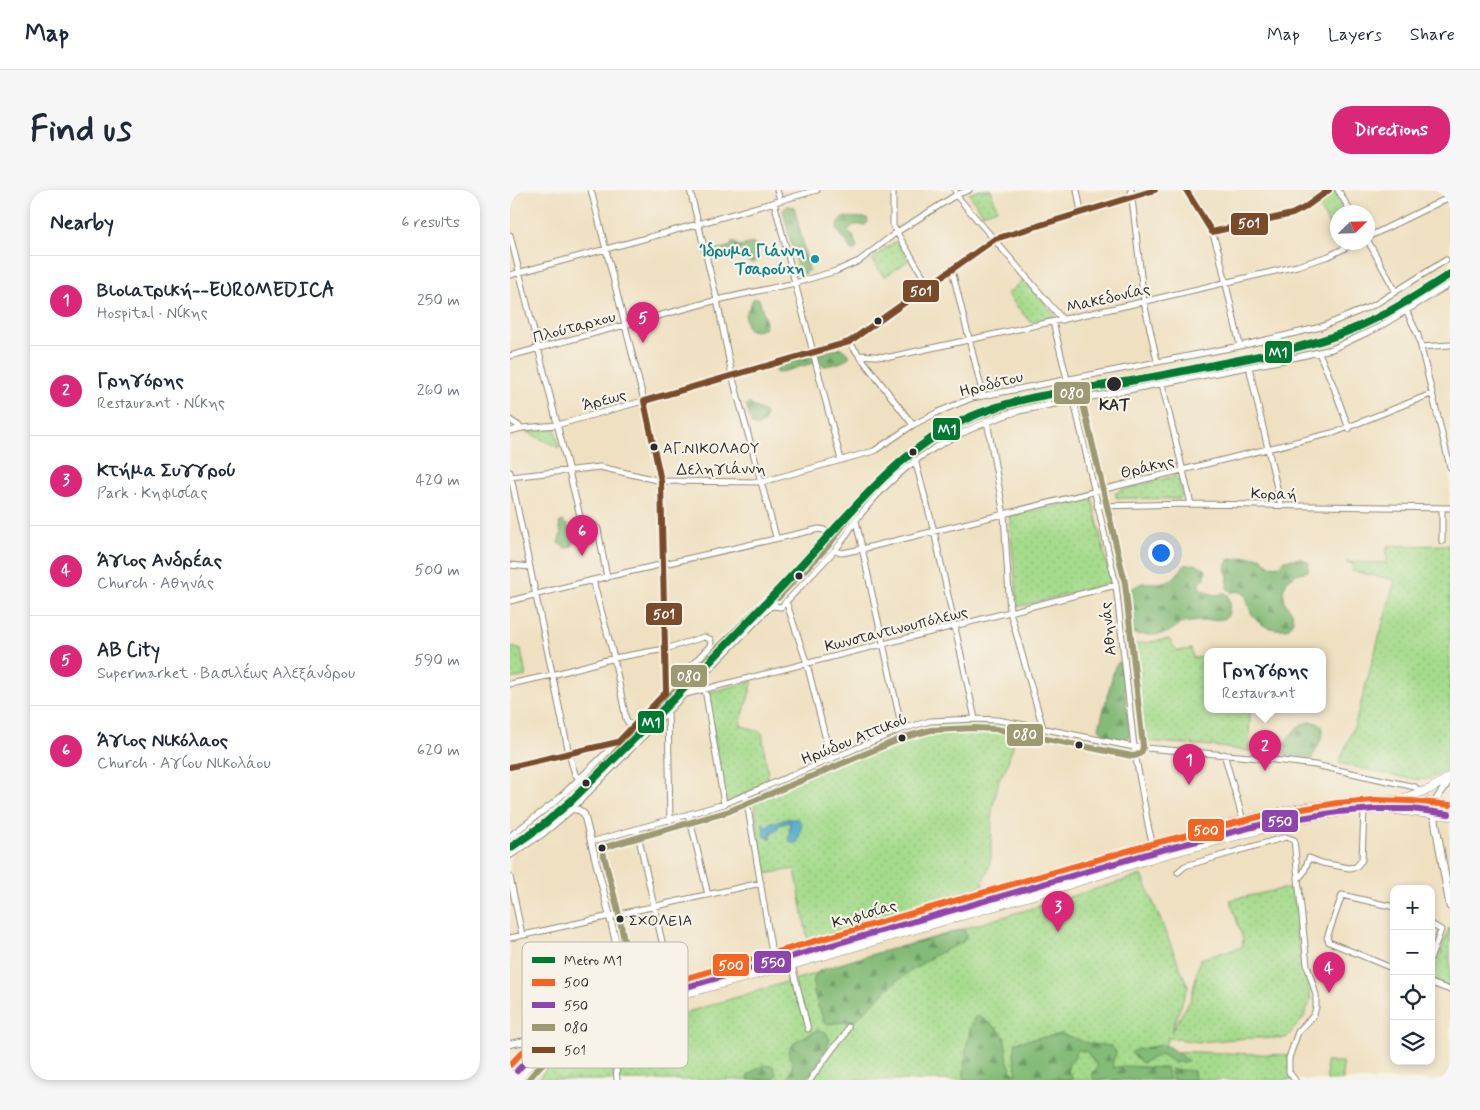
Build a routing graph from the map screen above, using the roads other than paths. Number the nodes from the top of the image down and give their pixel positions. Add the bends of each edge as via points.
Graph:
1 (592, 190) edge
2 (690, 190) edge
3 (777, 190) edge
4 (817, 190) edge
5 (893, 190) edge
6 (969, 190) edge
7 (1077, 190) edge
8 (1131, 190) edge
9 (1155, 190) edge
10 (1186, 190) edge
11 (1328, 190) edge
12 (1338, 190) edge
13 (955, 192) edge
14 (1132, 197) junction
15 (1450, 197) edge
16 (780, 200) junction
17 (774, 202) junction
18 (1347, 205) edge
19 (1080, 212) junction
20 (698, 224) junction
21 (897, 232) junction
22 (1212, 232) junction
23 (1375, 234) edge
24 (510, 235) edge
25 (995, 239) junction
26 (606, 249) junction
27 (1341, 250) edge
28 (1373, 250) edge
29 (1446, 260) dead end
30 (952, 270) junction
31 (519, 272) junction
32 (510, 275) edge
33 (1227, 282) junction
34 (795, 283) junction
35 (1450, 284) edge
36 (930, 286) junction
37 (1396, 292) junction
38 (717, 300) junction
39 (1144, 302) junction
40 (1407, 312) junction
41 (1063, 320) junction
42 (1053, 322) junction
43 (625, 325) junction
44 (969, 341) junction
45 (849, 342) junction
46 (1450, 345) edge
47 (1240, 346) junction
48 (1421, 347) junction
49 (538, 348) junction
50 (813, 353) junction
51 (1319, 353) junction
52 (860, 355) junction
53 (510, 356) edge
54 (1157, 361) junction
55 (1248, 367) junction
56 (732, 375) junction
57 (1067, 379) junction
58 (1162, 384) junction
59 (1431, 394) junction
60 (983, 395) junction
61 (644, 401) junction
62 (1074, 401) junction
63 (510, 420) edge
64 (986, 422) junction
65 (557, 425) junction
66 (913, 425) junction
67 (522, 428) junction
68 (1349, 429) junction
69 (510, 431) edge
70 (1267, 448) junction
71 (841, 460) junction
72 (915, 460) junction
73 (1450, 467) edge
74 (1183, 470) junction
75 (568, 471) junction
76 (510, 475) edge
77 (661, 481) junction
78 (762, 482) junction
79 (1094, 493) junction
80 (1191, 504) junction
81 (1281, 505) junction
82 (1097, 506) junction
83 (1442, 508) junction
84 (1450, 508) edge
85 (1004, 515) junction
86 (856, 521) junction
87 (934, 531) junction
88 (776, 538) junction
89 (1442, 541) dead end
90 (862, 549) junction
91 (835, 551) junction
92 (510, 565) edge
93 (664, 565) junction
94 (530, 567) junction
95 (607, 578) junction
96 (593, 580) junction
97 (1116, 585) junction
98 (536, 595) junction
99 (510, 601) edge
100 (786, 602) junction
101 (772, 606) junction
102 (1010, 612) junction
103 (956, 626) junction
104 (883, 644) junction
105 (665, 649) junction
106 (614, 658) junction
107 (807, 664) junction
108 (552, 675) junction
109 (510, 684) edge
110 (706, 689) junction
111 (666, 692) junction
112 (682, 695) junction
113 (668, 710) junction
114 (975, 719) junction
115 (632, 728) junction
116 (1043, 728) junction
117 (902, 729) junction
118 (618, 742) junction
119 (1134, 748) junction
120 (569, 754) junction
121 (1224, 754) junction
122 (831, 760) junction
123 (510, 767) edge
124 (1450, 778) edge
125 (579, 779) junction
126 (1416, 795) junction
127 (746, 796) junction
128 (1399, 800) junction
129 (1434, 803) junction
130 (724, 804) junction
131 (1450, 805) edge
132 (572, 809) junction
133 (1364, 810) junction
134 (1434, 814) junction
135 (689, 815) junction
136 (1450, 816) edge
137 (1243, 820) junction
138 (670, 821) junction
139 (636, 830) junction
140 (510, 836) edge
141 (591, 842) junction
142 (1152, 844) junction
143 (510, 855) edge
144 (1156, 857) junction
145 (1178, 872) dead end
146 (510, 877) edge
147 (1299, 878) junction
148 (761, 883) junction
149 (708, 895) junction
150 (1390, 906) edge
151 (1450, 906) edge
152 (654, 907) junction
153 (610, 917) junction
154 (1435, 926) edge
155 (522, 935) junction
156 (510, 938) edge
157 (616, 942) edge
158 (662, 942) edge
159 (1435, 946) edge
160 (788, 949) junction
161 (772, 953) junction
162 (792, 965) junction
163 (1390, 967) edge
164 (688, 977) edge
165 (1435, 984) edge
166 (1450, 990) edge
167 (688, 993) edge
168 (848, 1026) dead end
169 (808, 1029) dead end
170 (522, 1052) edge
171 (510, 1065) edge
172 (527, 1068) edge
173 (616, 1068) dead end
174 (510, 1074) edge
175 (518, 1079) edge
176 (617, 1080) edge
177 (810, 1080) edge
178 (1295, 1080) edge

1 - 26 street
2 - 20 street
3 - 16 street
4 - 16 street
5 - 21 street via 892,222
6 - 13 street, Πλούταρχου
7 - 19 street
8 - 14 street
9 - 14 street, Άρεως
10 - 22 street
11 - 22 street via 1292,214
12 - 18 street
13 - 21 street, Πλούταρχου
13 - 25 street
14 - 19 street, Άρεως
14 - 39 street
15 - 23 street
16 - 17 street
17 - 20 street
17 - 34 street
19 - 25 street, Άρεως
20 - 26 street
20 - 38 street
21 - 34 street, Πλούταρχου via 859,261
21 - 36 street
22 - 33 street
24 - 31 street
25 - 30 street, Άρεως
25 - 41 street
26 - 31 street
26 - 43 street
27 - 33 street, Μακεδονίας via 1315,261
28 - 37 street
29 - 37 street, Ηροδότου
30 - 36 street, Άρεως
30 - 44 street
31 - 32 street
31 - 49 street
33 - 39 street, Μακεδονίας
33 - 47 street
34 - 38 street, Πλούταρχου
34 - 50 street
35 - 40 street
36 - 45 street, Άρεως
37 - 47 street, Ηροδότου via 1321,327
38 - 43 street, Πλούταρχου
38 - 56 street
39 - 41 street, Μακεδονίας
39 - 54 street
40 - 48 street via 1414,322
40 - 51 street via 1346,344
41 - 42 street, Μακεδονίας
42 - 44 street, Μακεδονίας
42 - 57 street
43 - 49 street, Πλούταρχου
43 - 61 street
44 - 52 street, Μακεδονίας via 890,357
44 - 60 street
45 - 50 street, Άρεως
45 - 52 street
46 - 48 street
47 - 54 street, Ηροδότου
48 - 59 street
49 - 53 street, Πλούταρχου
49 - 65 street
50 - 56 street, Άρεως
50 - 71 street
51 - 55 street
51 - 68 street
52 - 66 street
54 - 57 street, Ηροδότου
55 - 58 street
55 - 70 street
56 - 61 street, Άρεως
56 - 78 street
57 - 60 street, Ηροδότου
58 - 62 street
58 - 74 street
59 - 68 street, Θράκης
59 - 73 street
60 - 66 street, Ηροδότου via 962,401
61 - 65 street, Άρεως
61 - 77 street
62 - 64 street via 1019,411
62 - 79 street, Αθηνάς
63 - 67 street
64 - 72 street
64 - 85 street
65 - 67 street, Άρεως
65 - 75 street
66 - 71 street, Ηροδότου via 874,451
67 - 69 street, Άρεως
68 - 70 street, Θράκης
70 - 74 street, Θράκης
70 - 81 street
71 - 78 street, Δεληγιάννη
72 - 86 street
72 - 87 street
74 - 79 street, Θράκης
74 - 80 street
75 - 76 street, Δεληγιάννη
75 - 77 street, Δεληγιάννη via 600,467
75 - 95 street via 581,520 598,529
76 - 94 street
77 - 78 street, Δεληγιάννη
77 - 93 street
78 - 88 street
79 - 82 street, Αθηνάς
79 - 85 street, Θράκης
80 - 81 street, Κοραή
80 - 82 street, Κοραή
81 - 83 street, Κοραή
82 - 97 street, Αθηνάς
83 - 84 street, Κοραή
83 - 89 street
85 - 87 street, Θράκης
85 - 102 street
86 - 90 street
86 - 91 street
87 - 90 street, Θράκης
87 - 103 street
88 - 93 street
88 - 101 street via 820,529 832,538 832,544
90 - 91 street, Θράκης via 842,553
90 - 104 street
91 - 100 street
92 - 94 street
93 - 95 street
93 - 105 street
94 - 98 street
95 - 96 street
96 - 98 street
96 - 106 street
97 - 102 street, Κωνσταντινουπόλεως
97 - 119 street, Αθηνάς
98 - 99 street
98 - 108 street
100 - 101 street via 781,607
100 - 107 street
101 - 112 street
102 - 103 street, Κωνσταντινουπόλεως
102 - 116 street
103 - 104 street, Κωνσταντινουπόλεως
103 - 114 street
104 - 107 street, Κωνσταντινουπόλεως
104 - 117 street
105 - 106 street
105 - 111 street
105 - 111 street via 704,637 710,639 710,646
106 - 108 street
106 - 115 street via 626,719
107 - 110 street, Κωνσταντινουπόλεως
107 - 122 street
108 - 109 street
108 - 120 street
110 - 112 street, Κωνσταντινουπόλεως
110 - 130 street
111 - 115 street
112 - 113 street
113 - 132 street
113 - 138 street
114 - 116 street, Ηρώδου Αττικού
114 - 117 street, Ηρώδου Αττικού via 930,721
115 - 118 street
116 - 119 street, Ηρώδου Αττικού
117 - 122 street, Ηρώδου Αττικού
118 - 120 street
118 - 125 street
119 - 121 street, Ηρώδου Αττικού
119 - 142 street, Αθηνάς
120 - 123 street
120 - 125 street
121 - 126 street, Ηρώδου Αττικού via 1315,765 1415,786 1418,790
121 - 137 street
122 - 127 street, Ηρώδου Αττικού
124 - 126 main road
124 - 129 street
125 - 140 street
126 - 128 main road
127 - 130 street, Ηρώδου Αττικού
127 - 148 street
128 - 129 main road, Κηφισίας
128 - 137 main road, Κηφισίας via 1346,801
129 - 131 main road, Κηφισίας
129 - 134 street
130 - 135 street, Ηρώδου Αττικού
132 - 141 street via 584,814
132 - 143 street
133 - 134 main road, Κηφισίας
133 - 144 main road, Κηφισίας via 1305,818
133 - 147 street via 1361,864 1349,868 1309,858
134 - 136 main road, Κηφισίας
134 - 151 main road
135 - 138 street, Ηρώδου Αττικού
135 - 149 street
137 - 142 main road, Κηφισίας
138 - 139 street, Ηρώδου Αττικού
139 - 141 street, Ηρώδου Αττικού
139 - 152 street
141 - 153 street
142 - 144 street, Αθηνάς
142 - 160 main road, Κηφισίας
144 - 162 main road, Κηφισίας
145 - 147 street via 1185,866 1289,837 1295,843
146 - 155 street
147 - 178 street via 1307,965 1315,989 1316,1007 1314,1015 1298,1032 1289,1058 1289,1072
148 - 149 street
148 - 161 street
149 - 152 street
150 - 163 street via 1342,895 1328,940
152 - 153 street
152 - 158 street
153 - 155 street
153 - 157 street
154 - 159 street via 1441,930
155 - 156 street
160 - 161 main road, Κηφισίας
160 - 162 street
161 - 164 main road, Κηφισίας
162 - 167 main road, Κηφισίας
162 - 169 street
165 - 166 street
168 - 177 street
170 - 171 main road, Κηφισίας
172 - 175 main road, Κηφισίας
173 - 176 street
174 - 175 street

